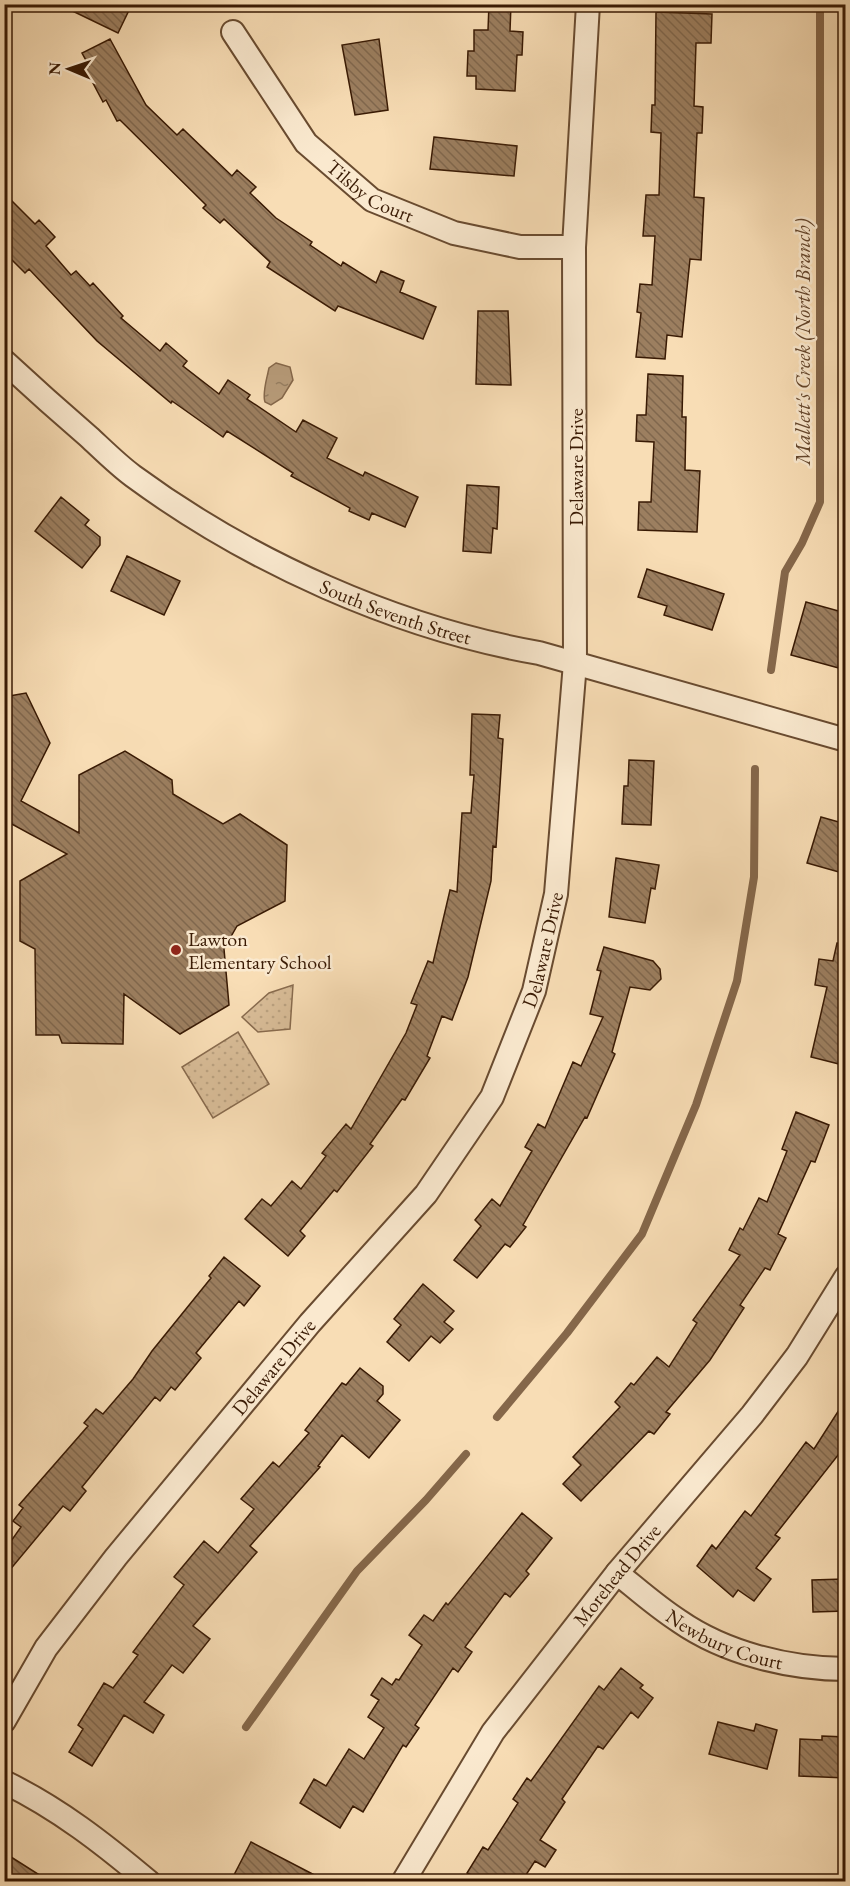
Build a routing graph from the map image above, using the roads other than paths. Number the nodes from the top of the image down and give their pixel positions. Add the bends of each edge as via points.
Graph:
1 (588, 4) edge
2 (232, 32) dead end
3 (574, 247) junction
4 (4, 361) edge
5 (575, 663) junction
6 (846, 740) edge
7 (846, 1277) edge
8 (616, 1573) junction
9 (846, 1669) edge
10 (4, 1721) edge
11 (4, 1782) edge
12 (149, 1881) edge
13 (403, 1881) edge

1 - 3 street, Delaware Drive
2 - 3 street, Tilsby Court via 306,143 372,200 454,233 520,247
3 - 5 street, Delaware Drive
4 - 5 street, South Seventh Street via 133,476 233,540 333,590 396,616 492,645
5 - 6 street, South Seventh Street
5 - 10 street, Delaware Drive via 556,894 534,991 492,1097 426,1194 310,1323 116,1557 46,1648
7 - 8 street, Morehead Drive via 797,1356 752,1415
8 - 9 street, Newbury Court via 680,1623 742,1653 820,1669
8 - 13 street, Morehead Drive via 493,1732
11 - 12 street via 46,1803

